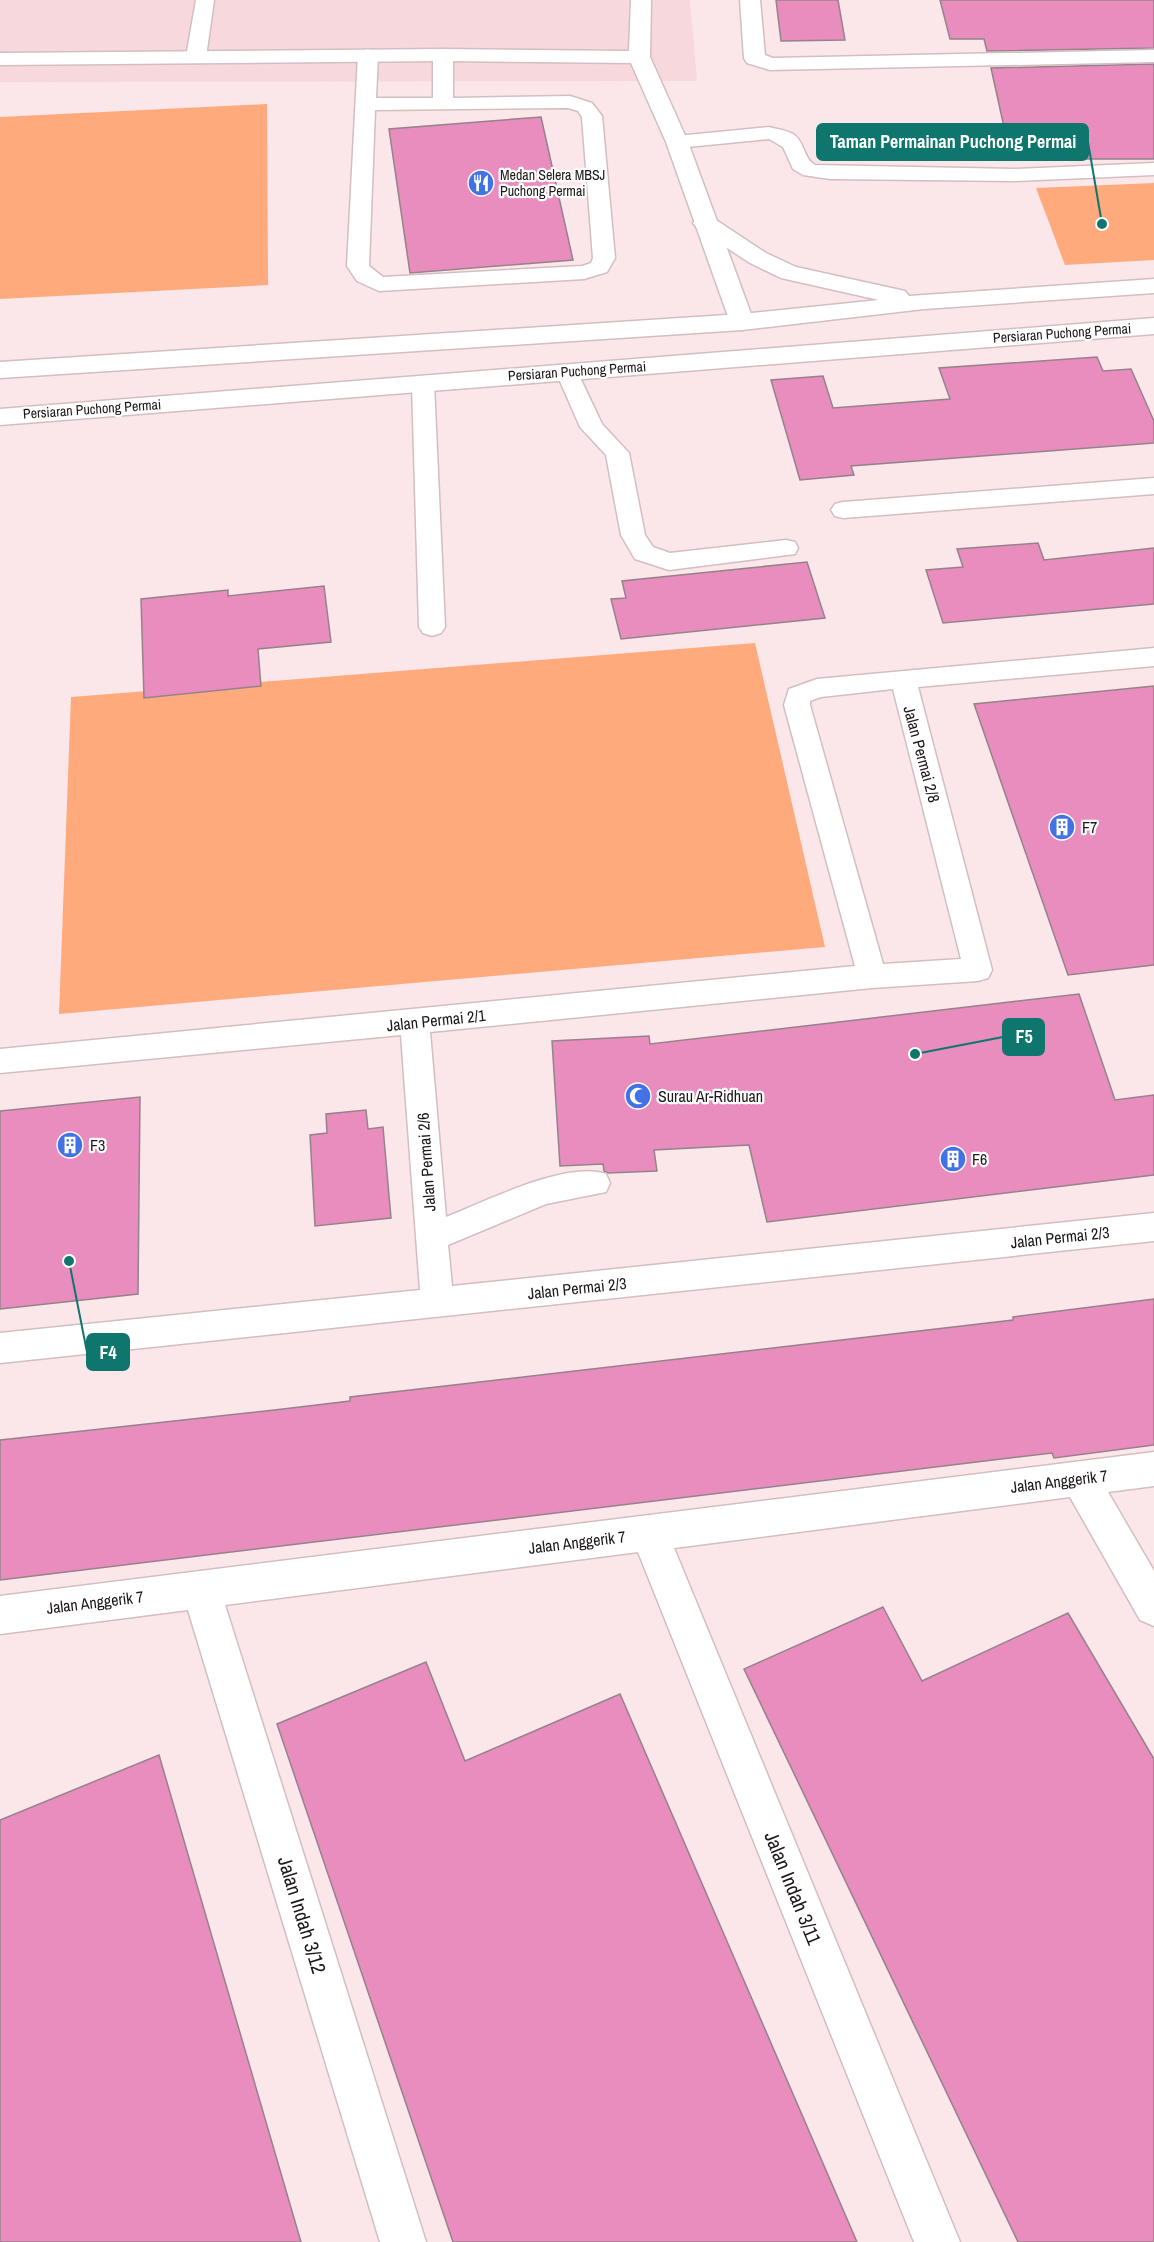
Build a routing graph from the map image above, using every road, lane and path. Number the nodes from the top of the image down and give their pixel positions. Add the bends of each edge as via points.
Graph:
1 (205, 0) edge
2 (641, 0) edge
3 (750, 0) edge
4 (368, 55) junction
5 (443, 55) junction
6 (1154, 56) edge
7 (196, 57) junction
8 (639, 57) junction
9 (0, 59) edge
10 (366, 104) junction
11 (443, 104) junction
12 (677, 142) junction
13 (1154, 169) edge
14 (705, 223) junction
15 (1154, 286) edge
16 (970, 299) junction
17 (924, 302) junction
18 (1154, 318) edge
19 (742, 322) junction
20 (1154, 326) edge
21 (934, 343) junction
22 (622, 368) junction
23 (0, 370) edge
24 (567, 372) junction
25 (423, 384) junction
26 (0, 417) edge
27 (1154, 486) edge
28 (843, 510) dead end
29 (786, 548) dead end
30 (432, 627) dead end
31 (1154, 657) edge
32 (903, 679) junction
33 (872, 976) junction
34 (415, 1022) junction
35 (0, 1061) edge
36 (595, 1183) dead end
37 (1154, 1227) edge
38 (432, 1237) junction
39 (437, 1302) junction
40 (0, 1348) edge
41 (1154, 1469) edge
42 (1080, 1479) junction
43 (649, 1533) junction
44 (201, 1589) junction
45 (1154, 1607) edge
46 (0, 1615) edge
47 (403, 2242) edge
48 (937, 2242) edge

1 - 7 lane
2 - 8 street
3 - 6 street via 755,58 770,64
4 - 5 street
4 - 7 street
4 - 10 lane
5 - 8 street
5 - 11 lane
7 - 9 street
8 - 12 street
10 - 11 lane
10 - 11 lane via 358,266 364,276 379,284 584,272 599,267 604,258 592,116 585,108 570,102
12 - 13 lane via 769,133 792,144 800,165 810,171 830,173 1015,175
12 - 14 street
14 - 17 street via 789,273
14 - 19 street
15 - 16 street
16 - 17 street
16 - 18 street via 1077,303
17 - 19 street
19 - 21 street via 805,324
19 - 22 street via 712,339
19 - 23 street
20 - 21 street, Persiaran Puchong Permai
21 - 22 street, Persiaran Puchong Permai
22 - 24 street, Persiaran Puchong Permai
24 - 25 street, Persiaran Puchong Permai
24 - 29 lane via 592,427 617,453 633,535 645,553 669,562
25 - 26 street, Persiaran Puchong Permai
25 - 30 lane
27 - 28 lane
31 - 32 lane
32 - 33 lane via 817,688 798,696 797,705
32 - 33 lane, Jalan Permai 2/8 via 978,970
33 - 34 lane, Jalan Permai 2/1
34 - 35 lane, Jalan Permai 2/1
34 - 38 lane, Jalan Permai 2/6
36 - 38 lane via 544,1191
37 - 39 lane, Jalan Permai 2/3
38 - 39 lane, Jalan Permai 2/6
39 - 40 lane, Jalan Permai 2/3
41 - 42 street, Jalan Anggerik 7
42 - 43 street, Jalan Anggerik 7
42 - 45 street
43 - 44 street, Jalan Anggerik 7
43 - 48 street, Jalan Indah 3/11
44 - 46 street, Jalan Anggerik 7
44 - 47 street, Jalan Indah 3/12

